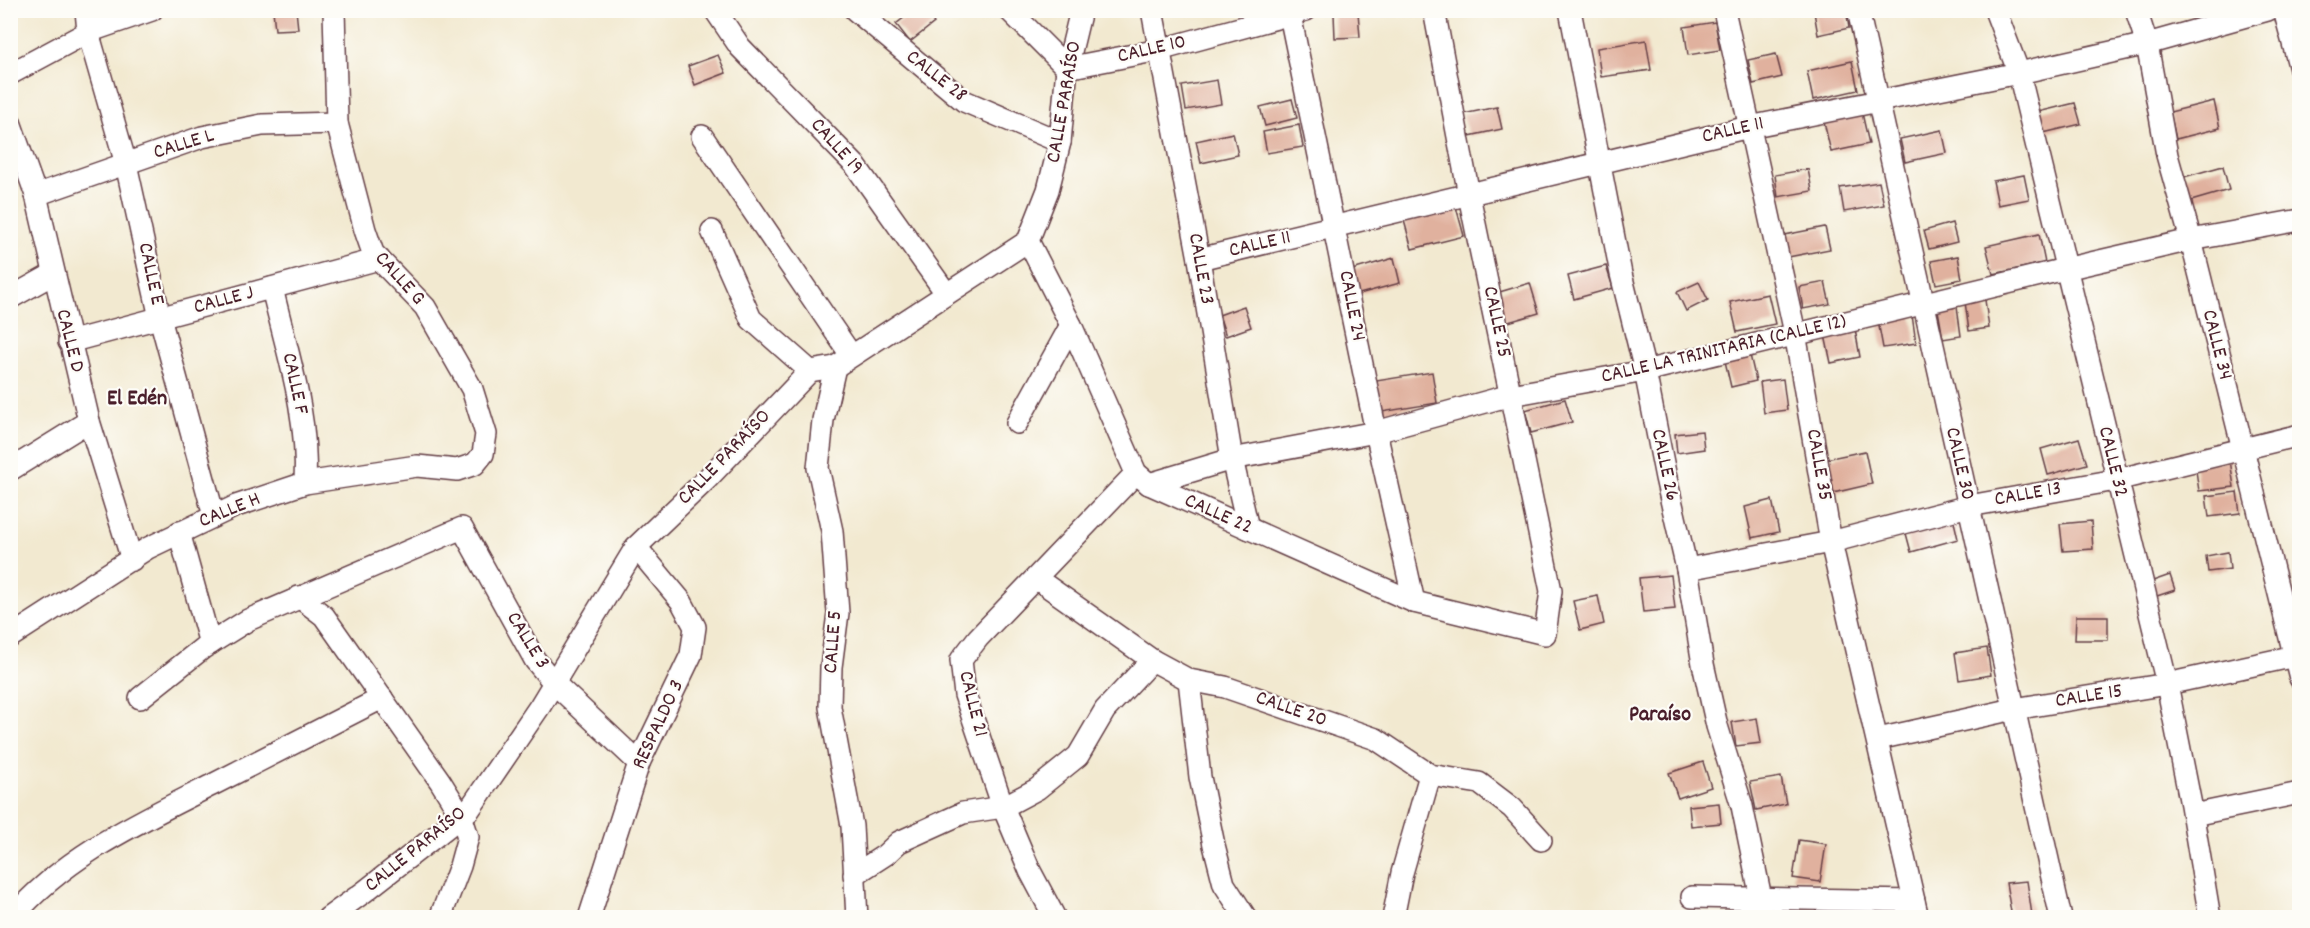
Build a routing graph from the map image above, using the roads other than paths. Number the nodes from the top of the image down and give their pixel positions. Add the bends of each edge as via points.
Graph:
1 (87, 10) edge
2 (152, 10) edge
3 (334, 10) edge
4 (715, 10) edge
5 (855, 10) edge
6 (1009, 10) edge
7 (1081, 10) edge
8 (1152, 10) edge
9 (1434, 10) edge
10 (1570, 10) edge
11 (1724, 10) edge
12 (1858, 10) edge
13 (1995, 10) edge
14 (2136, 10) edge
15 (2268, 10) edge
16 (2284, 10) edge
17 (1295, 12) edge
18 (88, 32) junction
19 (2147, 44) junction
20 (1159, 50) junction
21 (1067, 68) junction
22 (2300, 69) edge
23 (10, 74) edge
24 (2019, 74) junction
25 (1878, 102) junction
26 (10, 122) edge
27 (337, 123) junction
28 (1749, 127) junction
29 (702, 136) dead end
30 (1060, 142) junction
31 (1601, 162) junction
32 (126, 164) junction
33 (18, 168) edge
34 (1469, 194) junction
35 (36, 195) junction
36 (2300, 220) edge
37 (1335, 228) junction
38 (712, 231) dead end
39 (2191, 240) junction
40 (1028, 241) junction
41 (379, 259) junction
42 (1199, 259) junction
43 (2065, 269) junction
44 (53, 274) junction
45 (272, 288) junction
46 (946, 294) junction
47 (10, 298) edge
48 (1924, 305) junction
49 (160, 318) junction
50 (1071, 325) junction
51 (1795, 333) junction
52 (69, 342) junction
53 (843, 361) junction
54 (1645, 370) junction
55 (810, 371) junction
56 (1511, 395) junction
57 (89, 422) junction
58 (1017, 423) dead end
59 (1376, 432) junction
60 (2300, 435) edge
61 (2241, 449) junction
62 (1232, 459) junction
63 (476, 464) joint
64 (10, 470) edge
65 (1142, 479) junction
66 (2116, 480) junction
67 (305, 483) junction
68 (1969, 506) junction
69 (214, 516) junction
70 (1248, 528) junction
71 (179, 532) junction
72 (1831, 542) junction
73 (636, 547) junction
74 (132, 560) junction
75 (1687, 570) junction
76 (1037, 579) junction
77 (299, 597) junction
78 (1414, 602) junction
79 (1545, 634) joint
80 (10, 637) edge
81 (210, 644) junction
82 (2296, 655) edge
83 (1152, 660) junction
84 (2300, 678) edge
85 (1189, 680) junction
86 (554, 683) junction
87 (2167, 684) junction
88 (140, 698) dead end
89 (382, 698) junction
90 (2014, 709) junction
91 (1878, 738) junction
92 (639, 763) junction
93 (1430, 775) junction
94 (2300, 793) edge
95 (1003, 807) junction
96 (461, 815) junction
97 (2193, 815) junction
98 (1541, 840) dead end
99 (854, 875) junction
100 (1692, 897) dead end
101 (1760, 908) edge
102 (1916, 909) edge
103 (12, 918) edge
104 (328, 918) edge
105 (440, 918) edge
106 (589, 918) edge
107 (857, 918) edge
108 (1055, 918) edge
109 (1246, 918) edge
110 (1393, 918) edge
111 (2061, 918) edge
112 (2210, 918) edge

1 - 18 street, CALLE E
2 - 18 street
3 - 27 street, CALLE G
4 - 46 street, CALLE 19 via 740,46 855,165
5 - 30 street, CALLE 28 via 964,101
6 - 21 street
7 - 21 street, CALLE PARAÍSO
8 - 20 street, CALLE 23
9 - 34 street, CALLE 25
10 - 31 street, CALLE 26
11 - 28 street, CALLE 35
12 - 25 street, CALLE 30
13 - 24 street, CALLE 32
14 - 19 street, CALLE 34
15 - 19 street, CALLE 11
16 - 22 street
17 - 20 street, CALLE 10
17 - 37 street, CALLE 24
18 - 23 street
18 - 32 street, CALLE E
19 - 24 street, CALLE 11
19 - 39 street, CALLE 34 via 2167,155
20 - 21 street, CALLE 10
20 - 42 street, CALLE 23
21 - 30 street, CALLE PARAÍSO
24 - 25 street, CALLE 11
24 - 43 street, CALLE 32
25 - 28 street, CALLE 11
25 - 48 street, CALLE 30
26 - 33 street, CALLE D
27 - 32 street, CALLE L via 262,125 202,137
27 - 41 street, CALLE G via 365,230
28 - 31 street, CALLE 11
28 - 51 street, CALLE 35
29 - 53 street
30 - 40 street, CALLE PARAÍSO via 1048,190
31 - 34 street, CALLE 11
31 - 54 street, CALLE 26
32 - 35 street, CALLE L
32 - 49 street, CALLE E
33 - 35 street, CALLE D
34 - 37 street, CALLE 11
34 - 56 street, CALLE 25
35 - 44 street, CALLE D
36 - 39 street, CALLE LA TRINITARIA (CALLE 12)
37 - 42 street, CALLE 11
37 - 59 street, CALLE 24
38 - 55 street via 751,320
39 - 43 street, CALLE LA TRINITARIA (CALLE 12)
39 - 61 street, CALLE 34
40 - 46 street
40 - 50 street
41 - 45 street, CALLE J
41 - 63 street, CALLE G via 425,307 472,388 486,434 483,454
42 - 62 street, CALLE 23
43 - 48 street, CALLE LA TRINITARIA (CALLE 12)
43 - 66 street, CALLE 32
44 - 47 street
44 - 52 street, CALLE D
45 - 49 street, CALLE J
45 - 67 street, CALLE F via 302,412
46 - 53 street
48 - 51 street, CALLE LA TRINITARIA (CALLE 12)
48 - 68 street, CALLE 30
49 - 52 street, CALLE J
49 - 69 street, CALLE E
50 - 58 street
50 - 65 street
51 - 54 street, CALLE LA TRINITARIA (CALLE 12)
51 - 72 street, CALLE 35
52 - 57 street, CALLE D
53 - 55 street
53 - 99 street, CALLE 5 via 823,420 818,468 832,531 837,613 830,707 852,826
54 - 56 street, CALLE LA TRINITARIA (CALLE 12)
54 - 75 street, CALLE 26
55 - 73 street, CALLE PARAÍSO
56 - 59 street, CALLE LA TRINITARIA (CALLE 12)
56 - 79 street, CALLE 25 via 1551,591
57 - 64 street
57 - 74 street, CALLE D
59 - 62 street, CALLE LA TRINITARIA (CALLE 12)
59 - 78 street, CALLE 24
60 - 61 street, CALLE 13
61 - 66 street, CALLE 13
61 - 82 street, CALLE 34
62 - 65 street, CALLE LA TRINITARIA (CALLE 12)
62 - 70 street, CALLE 23
63 - 67 street, CALLE H via 457,470 417,466
65 - 70 street, CALLE 22
65 - 76 street, CALLE 21
66 - 68 street, CALLE 13
66 - 87 street, CALLE 32
67 - 69 street, CALLE H
68 - 72 street, CALLE 13
68 - 90 street, CALLE 30
69 - 71 street, CALLE H
70 - 78 street, CALLE 22
71 - 74 street, CALLE H
71 - 81 street
72 - 75 street, CALLE 13
72 - 91 street, CALLE 35
73 - 86 street, CALLE PARAÍSO
73 - 92 street, RESPALDO 3 via 681,601 695,627 691,656
74 - 80 street, CALLE H
75 - 101 street, CALLE 26 via 1715,716 1742,806
76 - 83 street, CALLE 20
76 - 95 street, CALLE 21 via 961,660 965,695
77 - 81 street via 248,620
77 - 86 street, CALLE 3 via 462,528 535,660
77 - 89 street via 324,616
78 - 79 street, CALLE 22
81 - 88 street
82 - 84 street, CALLE 34
82 - 87 street, CALLE 15
83 - 85 street, CALLE 20
83 - 95 street via 1105,710 1078,756 1037,789
85 - 93 street, CALLE 20 via 1225,687 1376,739
85 - 109 street via 1200,777 1214,845 1224,884
86 - 92 street, CALLE 3
86 - 96 street, CALLE PARAÍSO via 469,810
87 - 90 street, CALLE 15
87 - 97 street, CALLE 32
89 - 96 street
89 - 103 street via 135,824 77,859
90 - 91 street, CALLE 15
90 - 111 street, CALLE 30
91 - 102 street, CALLE 35
92 - 106 street, RESPALDO 3
93 - 98 street, CALLE 20 via 1479,783 1512,808
93 - 110 street
94 - 97 street
95 - 99 street via 963,813 899,842
95 - 108 street, CALLE 21
96 - 104 street, CALLE PARAÍSO
96 - 105 street via 468,837
97 - 112 street, CALLE 32
99 - 107 street, CALLE 5
100 - 101 street
101 - 102 street

